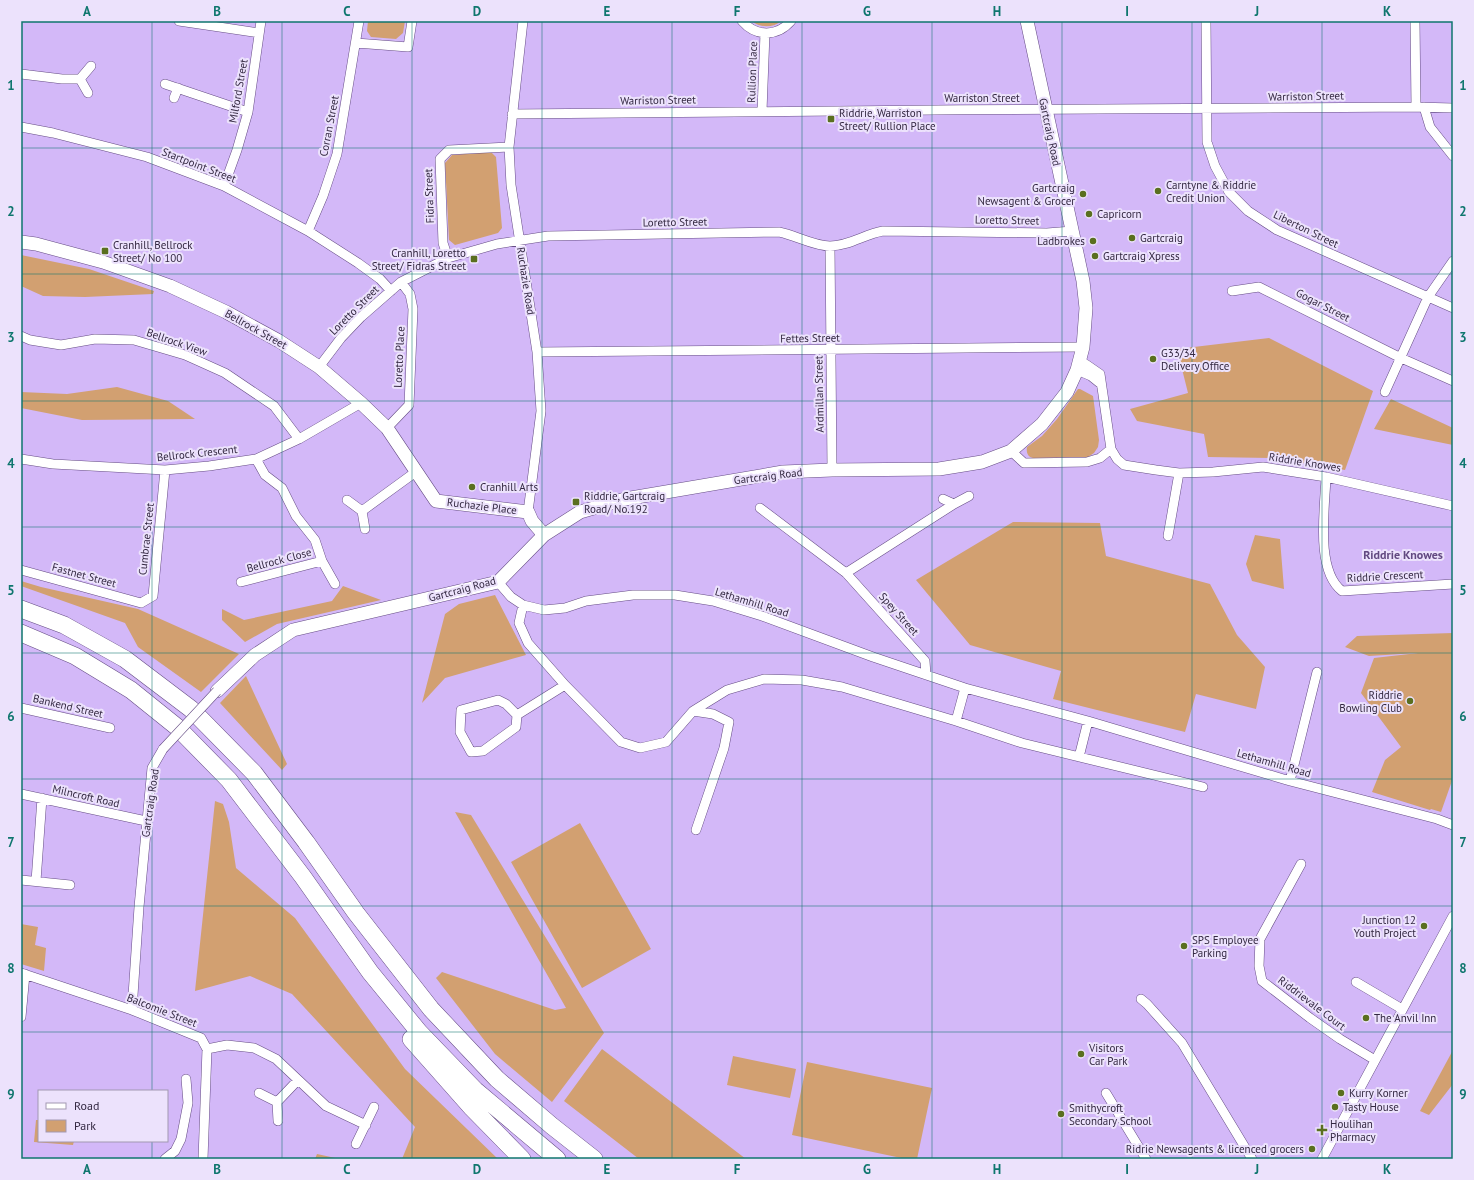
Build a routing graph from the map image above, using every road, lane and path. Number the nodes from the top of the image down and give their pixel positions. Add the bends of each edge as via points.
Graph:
1 (179, 21) edge
2 (261, 21) edge
3 (359, 21) edge
4 (412, 21) edge
5 (523, 21) edge
6 (742, 21) edge
7 (791, 21) edge
8 (1028, 21) edge
9 (1206, 21) edge
10 (1415, 21) edge
11 (259, 33) junction
12 (765, 34) junction
13 (356, 43) junction
14 (91, 66) dead end
15 (21, 74) edge
16 (80, 79) junction
17 (165, 84) dead end
18 (178, 88) junction
19 (88, 93) dead end
20 (174, 98) dead end
21 (1420, 107) junction
22 (1206, 108) junction
23 (1453, 108) edge
24 (1046, 110) junction
25 (762, 111) junction
26 (248, 112) junction
27 (512, 114) junction
28 (21, 128) edge
29 (509, 147) junction
30 (1453, 156) edge
31 (224, 186) junction
32 (1072, 231) junction
33 (308, 232) junction
34 (519, 240) junction
35 (21, 242) edge
36 (830, 246) junction
37 (448, 258) junction
38 (1453, 261) edge
39 (401, 282) junction
40 (391, 291) junction
41 (1232, 291) dead end
42 (1428, 298) junction
43 (1453, 308) edge
44 (21, 336) edge
45 (1083, 347) junction
46 (831, 350) junction
47 (537, 352) junction
48 (1401, 358) junction
49 (1079, 366) junction
50 (319, 367) junction
51 (1453, 382) edge
52 (1385, 392) dead end
53 (361, 403) junction
54 (387, 428) junction
55 (299, 439) junction
56 (1014, 448) junction
57 (1111, 449) junction
58 (21, 459) edge
59 (256, 459) junction
60 (165, 470) junction
61 (832, 470) junction
62 (417, 471) junction
63 (1179, 473) junction
64 (1326, 477) junction
65 (969, 496) dead end
66 (944, 499) dead end
67 (347, 500) dead end
68 (436, 501) joint
69 (954, 504) junction
70 (1453, 506) edge
71 (760, 508) dead end
72 (362, 511) junction
73 (528, 512) junction
74 (365, 529) dead end
75 (544, 535) junction
76 (1168, 536) dead end
77 (322, 561) junction
78 (21, 570) edge
79 (846, 573) junction
80 (241, 582) dead end
81 (498, 582) junction
82 (335, 584) dead end
83 (1453, 584) edge
84 (141, 603) joint
85 (523, 605) junction
86 (21, 609) edge
87 (21, 633) edge
88 (1317, 672) dead end
89 (926, 675) junction
90 (565, 685) junction
91 (965, 688) junction
92 (217, 691) joint
93 (21, 708) edge
94 (693, 711) junction
95 (517, 715) junction
96 (956, 721) junction
97 (1088, 721) junction
98 (110, 728) dead end
99 (1079, 757) junction
100 (1290, 781) junction
101 (1203, 787) dead end
102 (21, 794) edge
103 (42, 798) junction
104 (146, 821) junction
105 (1453, 825) edge
106 (696, 830) dead end
107 (1301, 864) dead end
108 (21, 880) edge
109 (36, 881) junction
110 (70, 885) dead end
111 (1453, 916) edge
112 (370, 972) junction
113 (23, 973) edge
114 (1356, 982) dead end
115 (1141, 1000) dead end
116 (1402, 1009) junction
117 (132, 1010) junction
118 (21, 1017) edge
119 (207, 1049) junction
120 (1375, 1060) junction
121 (186, 1079) dead end
122 (298, 1080) junction
123 (258, 1093) dead end
124 (1106, 1093) dead end
125 (277, 1102) junction
126 (188, 1103) junction
127 (205, 1104) junction
128 (374, 1107) dead end
129 (278, 1121) dead end
130 (366, 1125) junction
131 (356, 1144) dead end
132 (1325, 1158) edge
133 (165, 1159) edge
134 (203, 1159) edge
135 (522, 1159) edge
136 (557, 1159) edge
137 (594, 1159) edge
138 (1146, 1159) edge
139 (1252, 1159) edge

1 - 11 street
2 - 11 street, Milford Street
3 - 13 street, Corran Street
4 - 13 street via 408,47
5 - 27 street, Ruchazie Road
6 - 12 street via 755,31
7 - 12 street via 783,28
8 - 24 street, Gartcraig Road
9 - 22 street, Liberton Street
10 - 21 street
11 - 26 street, Milford Street
12 - 25 street, Rullion Place
13 - 33 street, Corran Street via 337,154
14 - 16 street
15 - 16 street
16 - 19 street
17 - 18 street
18 - 20 street
18 - 26 street
21 - 22 street, Warriston Street
21 - 23 street, Warriston Street
21 - 30 street via 1430,127
22 - 24 street, Warriston Street
22 - 42 street, Liberton Street via 1208,142 1215,166 1229,192 1248,211 1277,230
24 - 25 street, Warriston Street
24 - 32 street, Gartcraig Road
25 - 27 street, Warriston Street
26 - 31 street, Milford Street via 238,150
27 - 29 street, Ruchazie Road
28 - 31 street, Startpoint Street via 53,133 147,157
29 - 34 street, Ruchazie Road via 511,185
29 - 37 street, Fidra Street via 449,150 440,159 443,243
31 - 33 street, Startpoint Street
32 - 36 street, Loretto Street via 883,230
32 - 45 street, Gartcraig Road via 1086,308
33 - 40 street, Startpoint Street via 358,263 380,279
34 - 36 street, Loretto Street via 548,236 779,232
34 - 37 street, Loretto Street
34 - 47 street, Ruchazie Road
35 - 50 street, Bellrock Street via 103,262 170,286 226,312 279,341
36 - 46 street, Ardmillan Street
37 - 39 street, Loretto Street
38 - 42 street
39 - 40 street, Loretto Street
39 - 54 street, Loretto Place via 410,294 413,309 409,405
40 - 50 street, Loretto Street via 341,338
41 - 48 street, Gogar Street via 1259,287
42 - 43 street, Liberton Street
42 - 48 street
44 - 55 street, Bellrock View via 61,345 96,339 134,340 185,355 224,373 274,406
45 - 46 street, Fettes Street
45 - 49 street, Gartcraig Road
46 - 47 street, Fettes Street
46 - 61 street, Ardmillan Street
47 - 73 street, Ruchazie Road via 541,411
48 - 51 street, Gogar Street
48 - 52 street
49 - 56 street, Gartcraig Road via 1067,392 1042,424
49 - 57 street via 1088,364 1100,374
50 - 53 street, Bellrock Street
53 - 54 street, Bellrock Street
53 - 55 street, Bellrock Crescent
54 - 62 street, Bellrock Street
55 - 59 street, Bellrock Crescent
56 - 57 street via 1030,463 1087,462 1100,458
56 - 61 street, Gartcraig Road via 982,462 939,469
57 - 63 street, Riddrie Knowes via 1117,459 1124,464
58 - 60 street, Bellrock Crescent via 53,464
59 - 60 street, Bellrock Crescent
59 - 77 street, Bellrock Close via 265,475 282,488 296,516 315,540
60 - 84 street, Cumbrae Street via 153,596
61 - 75 street, Gartcraig Road via 784,472 626,499 580,512
62 - 68 street, Bellrock Street
62 - 72 street
63 - 64 street, Riddrie Knowes via 1264,468
63 - 76 street
64 - 70 street, Riddrie Knowes
64 - 83 street, Riddrie Crescent via 1325,560 1336,586 1342,591
65 - 69 street
66 - 69 street
67 - 72 street
68 - 73 street, Ruchazie Place
69 - 79 street
71 - 79 street, Spey Street
72 - 74 street
73 - 75 street
75 - 81 street, Gartcraig Road
77 - 80 street, Bellrock Close
77 - 82 street, Bellrock Close
78 - 84 street, Fastnet Street
79 - 89 street, Spey Street via 925,661
81 - 85 street, Lethamhill Road via 511,597
81 - 92 street, Gartcraig Road via 293,630 255,655
85 - 89 street, Lethamhill Road via 544,610 633,595 675,595 713,601
85 - 90 street via 519,623 528,643
86 - 137 highway via 64,625 125,659 191,709 254,773 356,913 431,1009 497,1079
87 - 112 highway via 75,656 131,690 177,727 229,780 303,877
88 - 100 street
89 - 91 street, Lethamhill Road
90 - 94 street via 621,742 640,748 666,742
90 - 95 street
91 - 96 street
91 - 97 street, Lethamhill Road
92 - 104 street, Gartcraig Road, bridge via 163,749 152,768
93 - 98 street, Bankend Street
94 - 96 street via 727,690 764,679 802,680 842,688
94 - 106 street via 713,714 729,722 724,748
95 - 95 street via 516,727 483,751 472,752 460,732 461,710 498,700
96 - 99 street via 1022,743
97 - 99 street
97 - 100 street, Lethamhill Road
99 - 101 street
100 - 105 street, Lethamhill Road
102 - 103 street, Milncroft Road
103 - 104 street, Milncroft Road
103 - 109 street
104 - 117 street, Gartcraig Road
107 - 120 street, Riddrievale Court via 1260,939 1259,966 1262,981 1340,1039
108 - 109 street
109 - 110 street
111 - 116 street
112 - 135 highway via 410,1038 472,1108
112 - 136 highway via 419,1032 475,1090
113 - 117 street, Balcomie Street
113 - 118 street
114 - 116 street
115 - 139 street via 1182,1043
116 - 120 street
117 - 119 street, Balcomie Street via 201,1038
119 - 122 street via 227,1045 254,1048 276,1059
119 - 127 street
120 - 132 street
121 - 126 street
122 - 125 street
122 - 130 street via 326,1106
123 - 125 street
124 - 138 street
125 - 129 street
126 - 127 street
126 - 133 street via 181,1139 175,1151
127 - 134 street
128 - 130 street
130 - 131 street

